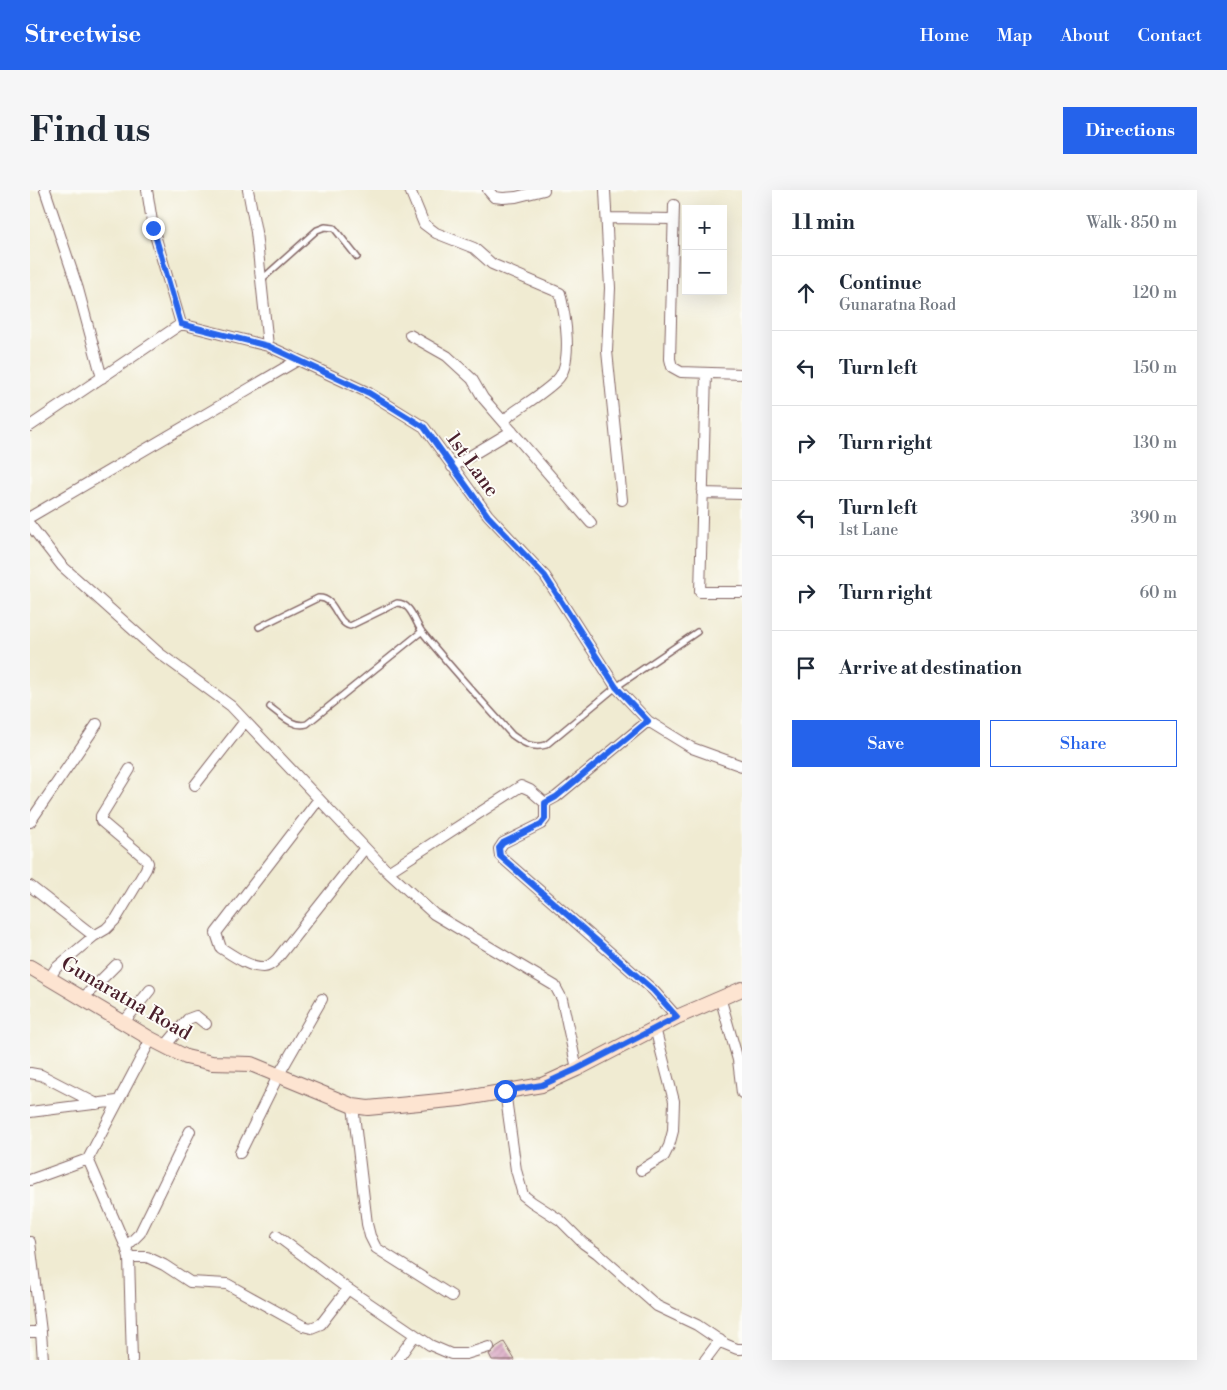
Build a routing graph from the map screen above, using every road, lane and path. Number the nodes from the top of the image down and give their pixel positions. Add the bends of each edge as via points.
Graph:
1 (45, 190) edge
2 (147, 190) edge
3 (248, 190) edge
4 (410, 190) edge
5 (488, 190) edge
6 (544, 190) edge
7 (606, 190) edge
8 (674, 205) dead end
9 (607, 218) junction
10 (673, 219) junction
11 (357, 257) dead end
12 (261, 281) junction
13 (181, 324) junction
14 (410, 335) dead end
15 (268, 346) junction
16 (298, 360) junction
17 (706, 373) junction
18 (742, 374) edge
19 (102, 378) junction
20 (504, 422) junction
21 (31, 423) edge
22 (512, 431) junction
23 (452, 467) junction
24 (702, 493) junction
25 (742, 494) edge
26 (622, 500) dead end
27 (30, 517) edge
28 (591, 523) dead end
29 (30, 524) edge
30 (742, 592) edge
31 (259, 627) dead end
32 (421, 632) junction
33 (697, 632) dead end
34 (616, 687) junction
35 (270, 707) dead end
36 (245, 721) junction
37 (648, 721) junction
38 (97, 724) dead end
39 (742, 766) edge
40 (130, 769) dead end
41 (195, 785) dead end
42 (318, 799) junction
43 (545, 803) junction
44 (30, 822) edge
45 (365, 848) junction
46 (388, 872) junction
47 (30, 886) edge
48 (94, 936) junction
49 (116, 965) dead end
50 (30, 967) edge
51 (50, 977) junction
52 (742, 989) edge
53 (150, 990) dead end
54 (720, 997) junction
55 (83, 998) junction
56 (322, 999) dead end
57 (677, 1017) junction
58 (124, 1022) junction
59 (206, 1024) dead end
60 (654, 1028) junction
61 (151, 1038) junction
62 (165, 1046) junction
63 (577, 1069) junction
64 (30, 1073) edge
65 (278, 1076) junction
66 (505, 1091) junction
67 (742, 1092) edge
68 (117, 1101) junction
69 (96, 1104) junction
70 (353, 1106) junction
71 (30, 1112) edge
72 (190, 1131) dead end
73 (240, 1153) dead end
74 (88, 1159) junction
75 (641, 1170) dead end
76 (30, 1180) edge
77 (277, 1236) dead end
78 (30, 1242) edge
79 (128, 1252) junction
80 (348, 1289) junction
81 (452, 1296) dead end
82 (30, 1332) edge
83 (41, 1332) junction
84 (415, 1335) junction
85 (720, 1340) junction
86 (489, 1348) dead end
87 (742, 1349) edge
88 (43, 1360) edge
89 (132, 1360) edge
90 (398, 1360) edge
91 (705, 1360) edge

1 - 19 street via 78,289
2 - 13 street via 153,228
3 - 12 street
4 - 20 street via 424,224 436,233 474,248 492,264 560,293 567,339 565,363 558,379
5 - 6 street via 494,197 503,198
7 - 9 street
8 - 10 street
9 - 10 street
9 - 26 street via 610,288 607,351
10 - 17 street via 670,359 672,367 681,372
11 - 12 lane via 334,228 317,230
12 - 15 street
13 - 15 street, 1st Lane
13 - 19 street
14 - 20 street via 447,356 466,372
15 - 16 street, 1st Lane
16 - 23 street, 1st Lane via 369,393 424,427
16 - 27 street
17 - 18 street
17 - 24 street
19 - 21 street
20 - 22 street
22 - 23 street
22 - 28 street
23 - 34 street, 1st Lane via 488,516 545,576
24 - 25 street
24 - 30 street via 700,592
29 - 36 street via 62,566 158,653 231,706
31 - 32 lane via 323,598 350,626 402,603 408,607
32 - 34 lane via 512,735 524,744 546,745
32 - 35 lane via 307,724 297,725
33 - 34 lane
34 - 37 street, 1st Lane
36 - 41 street
36 - 42 street
37 - 39 street, 1st Lane via 692,748
37 - 43 street
38 - 44 street
40 - 48 street via 101,821 148,863 116,919
42 - 45 street
42 - 45 street via 216,933 221,948 245,963 264,967 271,964
43 - 46 street via 521,786
43 - 57 street via 545,819 541,824 503,843 499,848 500,856 653,990
45 - 46 street
46 - 63 street via 434,914 555,986 562,998
47 - 48 street
48 - 51 street
49 - 55 street
50 - 51 street, Gunaratna Road
51 - 55 street, Gunaratna Road
52 - 54 street, Gunaratna Road
53 - 58 street
54 - 57 street, Gunaratna Road
54 - 67 street via 738,1060
55 - 58 street, Gunaratna Road
56 - 65 street
57 - 60 street, Gunaratna Road
58 - 61 street, Gunaratna Road
59 - 62 street via 196,1016 188,1019
60 - 63 street, Gunaratna Road
60 - 75 street via 674,1101 672,1131 664,1156
61 - 62 street, Gunaratna Road
61 - 68 street
62 - 65 street, Gunaratna Road via 186,1057 212,1063 252,1064
63 - 66 street, Gunaratna Road via 542,1085
64 - 69 street via 41,1075
65 - 70 street, Gunaratna Road
65 - 73 street
66 - 70 street, Gunaratna Road via 460,1099 368,1108
66 - 85 street via 516,1170 523,1195 560,1220 583,1244 657,1306
68 - 69 street
68 - 74 street
69 - 71 street
70 - 81 street via 367,1224 376,1248
72 - 79 street
74 - 76 street
74 - 79 street
77 - 80 street
78 - 83 street
79 - 80 street via 164,1265 190,1282 227,1284 311,1328 321,1324
79 - 89 street
80 - 84 street
82 - 83 street
83 - 88 street
84 - 86 street via 451,1354
84 - 90 street
85 - 87 street
85 - 91 street

